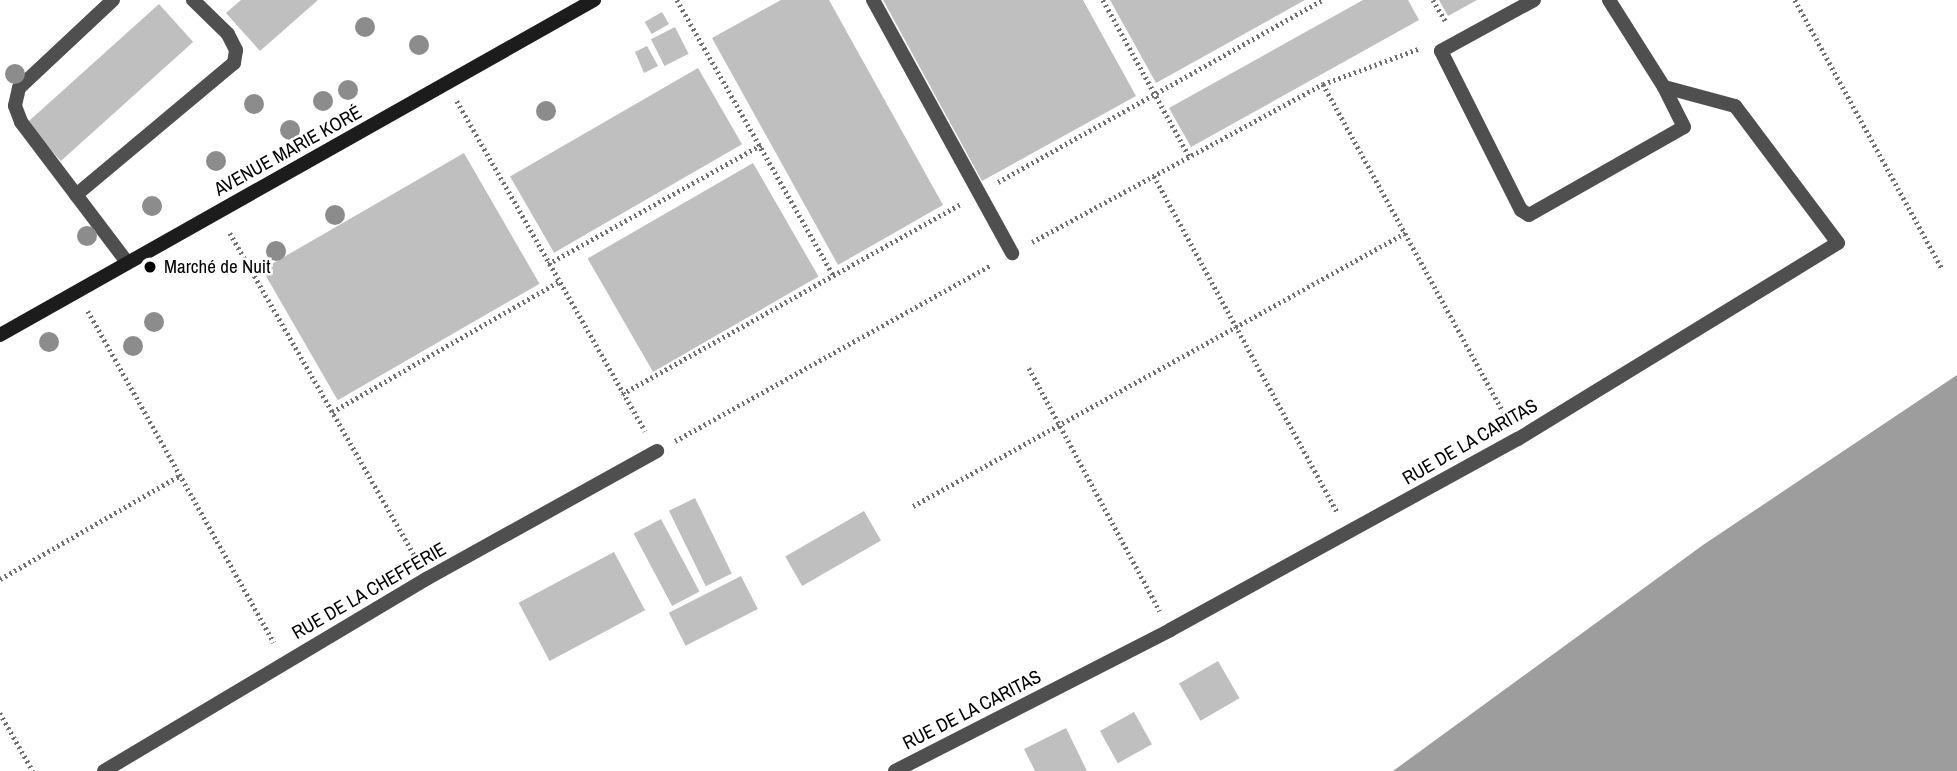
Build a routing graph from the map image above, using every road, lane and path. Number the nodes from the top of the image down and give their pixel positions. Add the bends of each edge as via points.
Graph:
1 (113, 0) edge
2 (193, 0) edge
3 (594, 0) edge
4 (677, 0) edge
5 (873, 0) edge
6 (1103, 0) edge
7 (1534, 0) edge
8 (1609, 0) edge
9 (1795, 0) edge
10 (1441, 51) junction
11 (1323, 84) junction
12 (448, 85) junction
13 (1664, 87) junction
14 (761, 145) junction
15 (1189, 156) junction
16 (1154, 176) junction
17 (76, 195) junction
18 (217, 211) junction
19 (1405, 233) junction
20 (1012, 253) junction
21 (127, 262) junction
22 (548, 264) junction
23 (1942, 269) dead end
24 (833, 275) dead end
25 (558, 282) junction
26 (77, 291) junction
27 (1237, 327) junction
28 (0, 335) edge
29 (1029, 368) dead end
30 (332, 412) junction
31 (1059, 425) junction
32 (1518, 439) junction
33 (657, 451) junction
34 (179, 476) junction
35 (913, 506) dead end
36 (1348, 533) junction
37 (428, 578) junction
38 (0, 579) edge
39 (1170, 630) junction
40 (285, 661) junction
41 (0, 713) edge
42 (33, 771) edge
43 (104, 771) edge
44 (895, 771) edge

1 - 17 street via 19,88 15,106 21,122
2 - 17 street via 228,34 236,50 234,63
3 - 12 main road, AVENUE MARIE KORÉ
4 - 14 path
5 - 20 street
6 - 15 path
7 - 10 street
8 - 13 street
9 - 23 path
10 - 11 path via 1408,50
10 - 13 street via 1524,214 1530,215 1682,130 1685,124
11 - 15 path
11 - 19 path
12 - 18 main road, AVENUE MARIE KORÉ
12 - 22 path
13 - 32 street, RUE DE LA CARITAS via 1735,106 1838,243
14 - 22 path
14 - 24 path
15 - 16 path
16 - 20 path
16 - 27 path
17 - 21 street
18 - 21 main road, AVENUE MARIE KORÉ
18 - 30 path
19 - 27 path
19 - 32 path
20 - 33 path
21 - 26 main road, AVENUE MARIE KORÉ
22 - 25 path
25 - 30 path
25 - 33 path
26 - 28 main road, AVENUE MARIE KORÉ
26 - 34 path
27 - 31 path
27 - 36 path
29 - 31 path
30 - 37 path
31 - 35 path
31 - 39 path
32 - 36 street, RUE DE LA CARITAS
33 - 37 street, RUE DE LA CHEFFERIE
34 - 38 path
34 - 40 path
36 - 39 street, RUE DE LA CARITAS
37 - 40 street, RUE DE LA CHEFFERIE
39 - 44 street, RUE DE LA CARITAS
40 - 43 street, RUE DE LA CHEFFERIE
41 - 42 path

